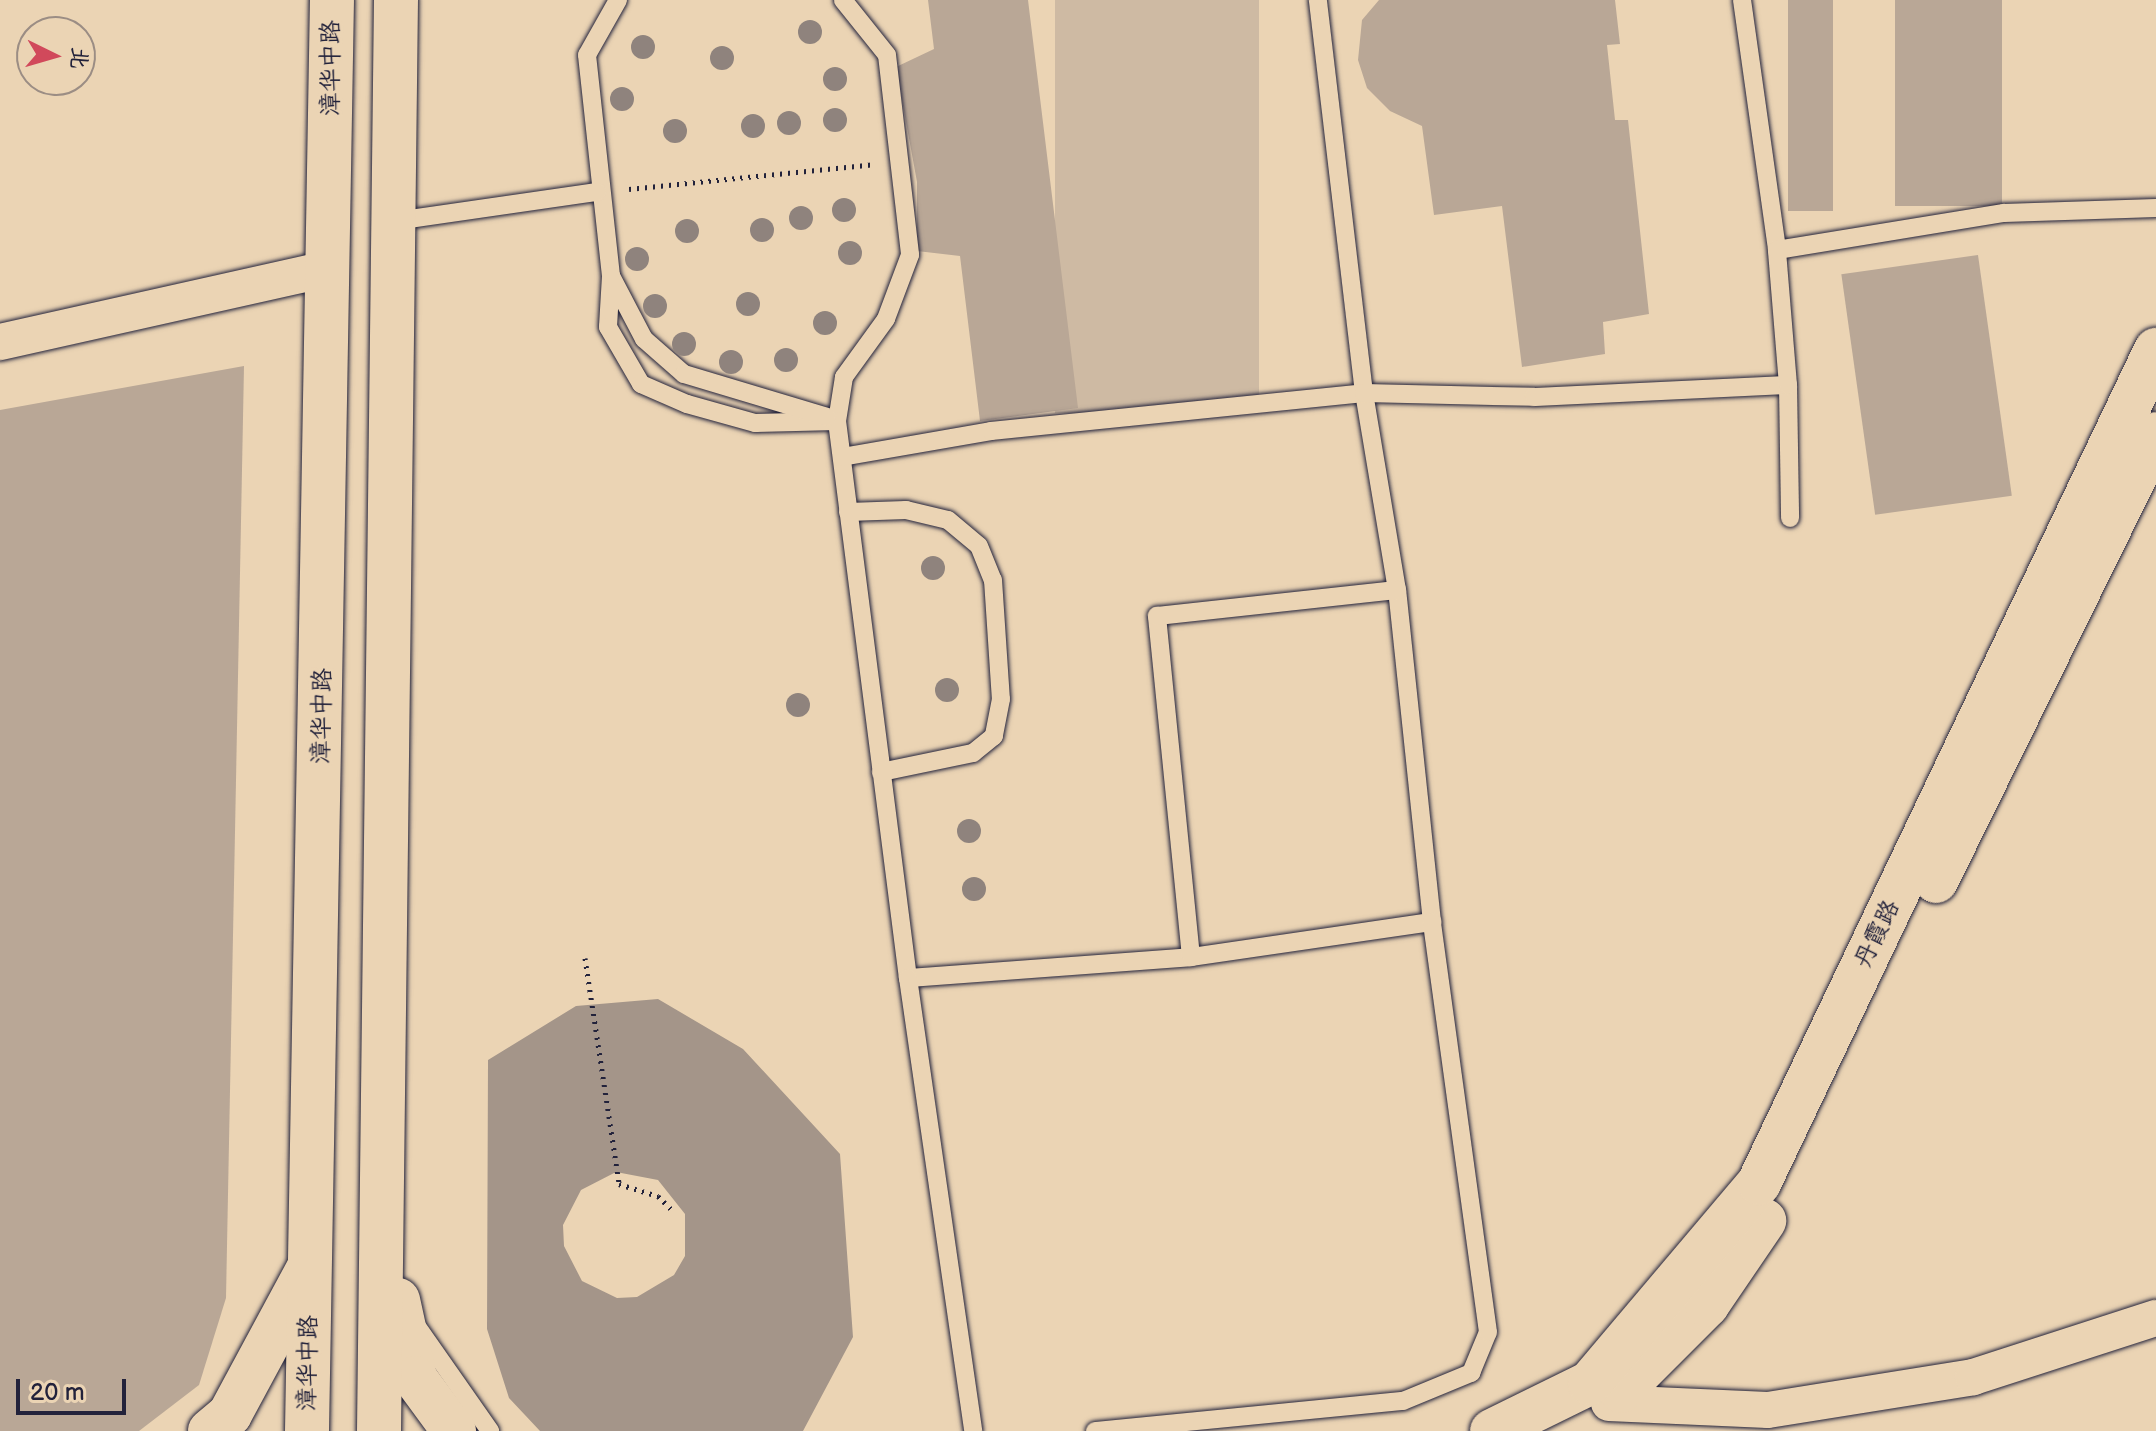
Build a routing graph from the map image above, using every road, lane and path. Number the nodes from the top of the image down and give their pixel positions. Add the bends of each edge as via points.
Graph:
1 (332, 0) edge
2 (396, 0) edge
3 (618, 0) edge
4 (843, 0) edge
5 (1318, 0) edge
6 (1742, 0) edge
7 (903, 161) junction
8 (597, 192) junction
9 (2156, 208) edge
10 (395, 221) junction
11 (1777, 250) junction
12 (330, 268) junction
13 (611, 276) junction
14 (0, 342) edge
15 (2156, 350) edge
16 (1788, 385) junction
17 (1364, 393) junction
18 (837, 421) junction
19 (2156, 434) edge
20 (842, 457) junction
21 (848, 512) junction
22 (1790, 518) dead end
23 (1397, 590) junction
24 (881, 772) junction
25 (1432, 922) junction
26 (1191, 957) junction
27 (585, 958) dead end
28 (908, 978) junction
29 (672, 1210) dead end
30 (381, 1235) junction
31 (311, 1264) junction
32 (397, 1298) junction
33 (2156, 1318) edge
34 (1609, 1403) junction
35 (210, 1431) edge
36 (307, 1431) edge
37 (379, 1431) edge
38 (454, 1431) edge
39 (490, 1431) edge
40 (973, 1431) edge
41 (1095, 1431) edge
42 (1492, 1431) edge
43 (1537, 1431) edge

1 - 12 main road, 漳华中路
2 - 10 main road
3 - 8 lane via 587,55
4 - 7 lane via 887,55
5 - 17 lane
6 - 11 lane
7 - 8 path
7 - 18 lane via 910,255 886,319 844,377
8 - 10 lane
8 - 13 lane
9 - 11 lane via 2004,213
10 - 30 main road
11 - 16 lane
12 - 14 street
12 - 31 main road, 漳华中路
13 - 18 lane via 644,339 684,374
13 - 18 lane via 608,327 641,384 755,423
15 - 42 main road, 丹霞路 via 1759,1183 1590,1383
16 - 17 lane via 1534,397
16 - 22 lane
17 - 20 lane via 991,431
17 - 23 lane
18 - 20 lane
19 - 34 main road, 丹霞路 via 1783,1192 1707,1305
20 - 21 lane
21 - 24 lane
21 - 24 lane via 906,510 948,520 979,546 993,580 1001,699 994,736 973,753
23 - 25 lane
23 - 26 lane via 1157,616
24 - 28 lane
25 - 26 lane
25 - 41 lane via 1488,1332 1471,1373 1403,1401
26 - 28 lane
27 - 29 path via 619,1184 658,1196
28 - 40 lane
30 - 32 main road
30 - 37 main road
31 - 35 main road via 230,1414
31 - 36 main road, 漳华中路
32 - 38 main road via 415,1378
32 - 39 lane
33 - 34 street via 1973,1377 1768,1410
34 - 43 main road, 丹霞路

